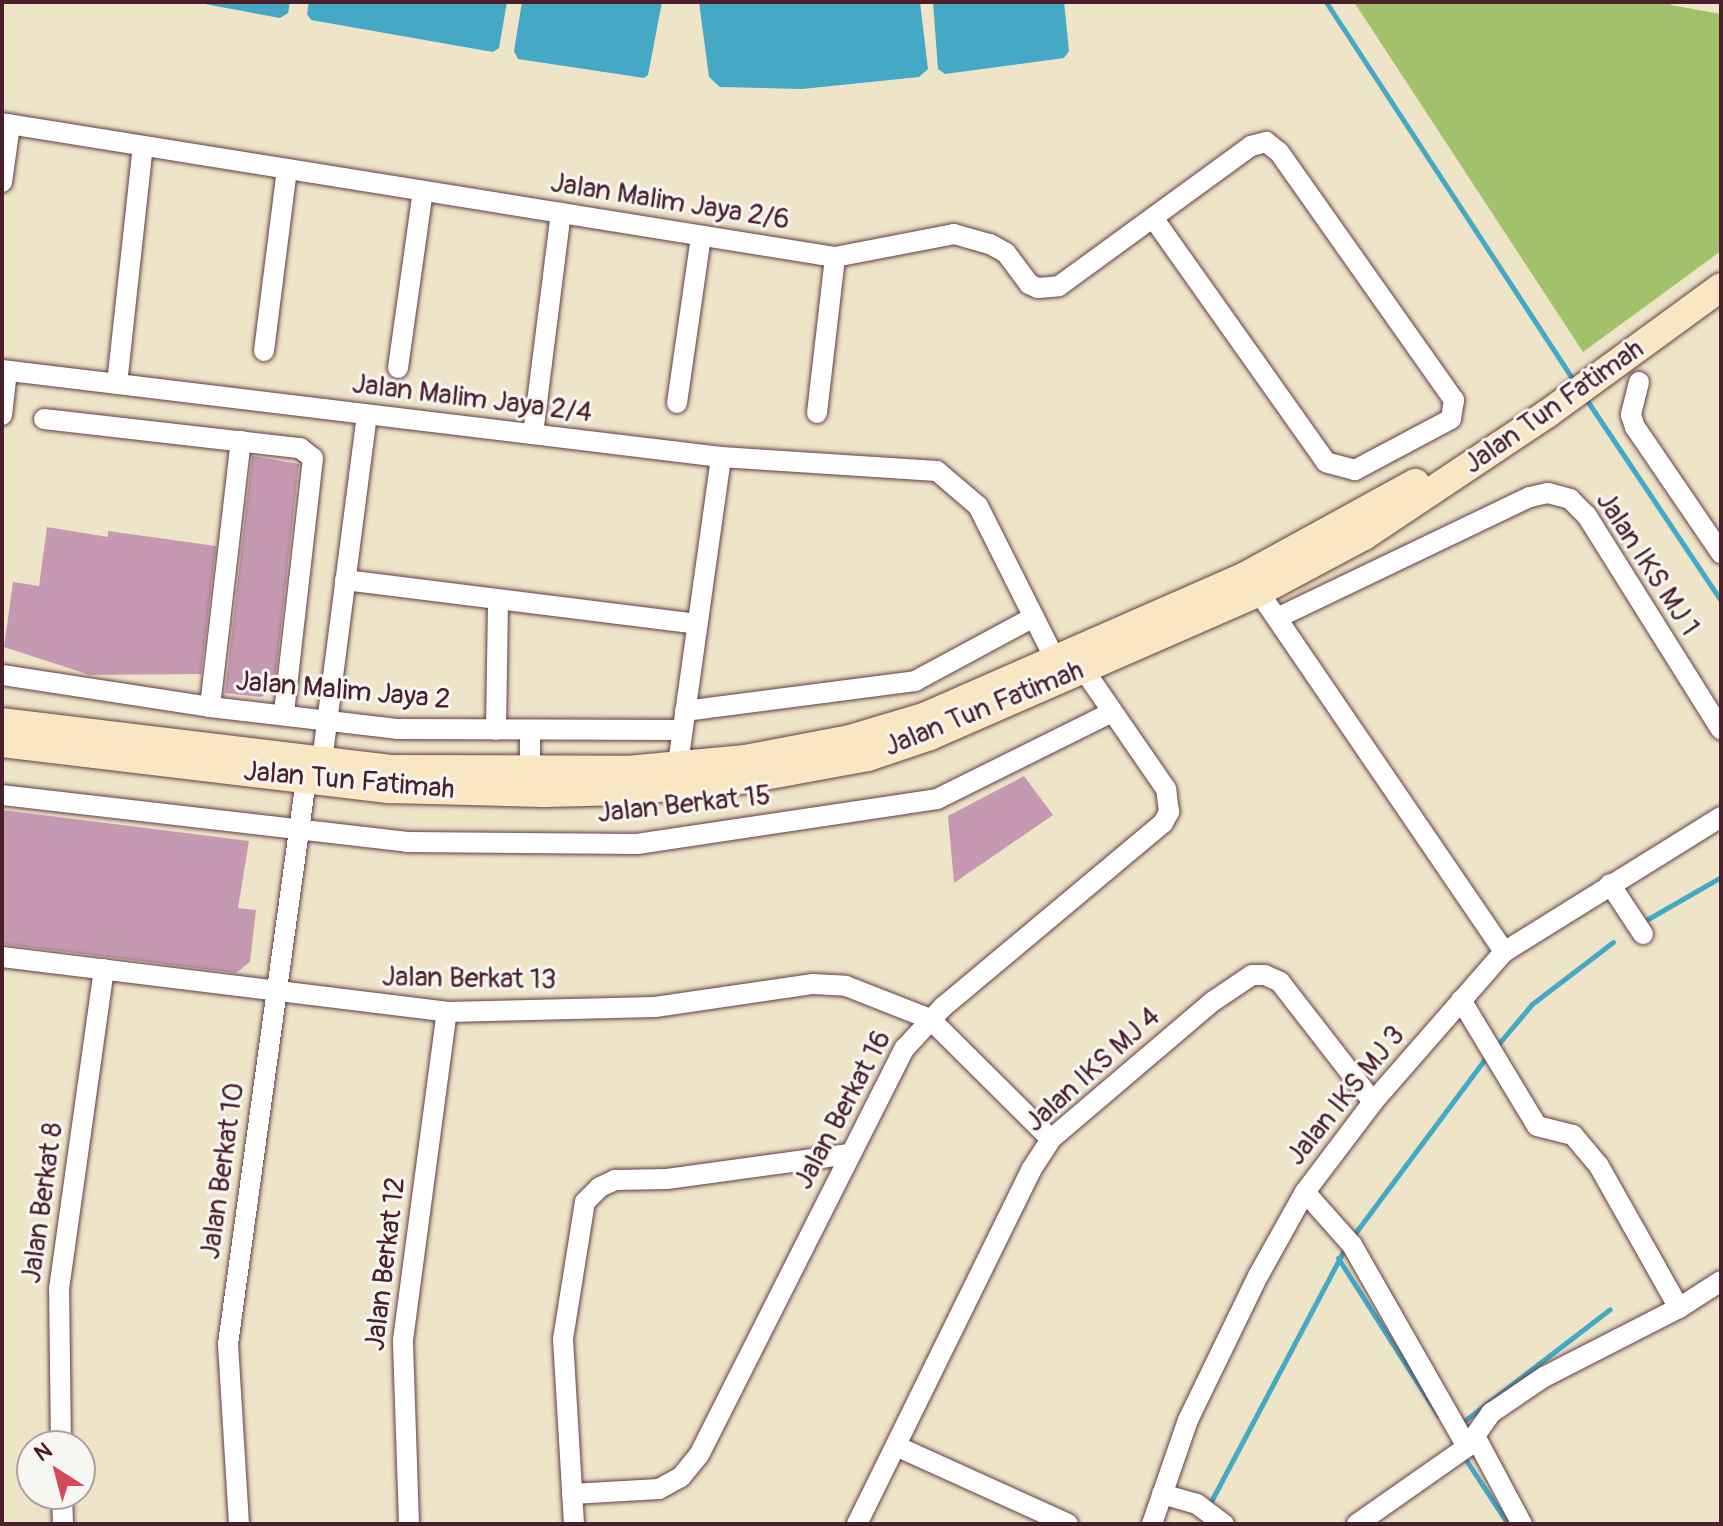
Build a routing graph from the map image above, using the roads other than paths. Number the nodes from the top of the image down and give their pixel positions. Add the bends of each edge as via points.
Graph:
1 (6, 124) edge
2 (143, 146) junction
3 (287, 169) junction
4 (2, 182) edge
5 (423, 191) junction
6 (561, 213) junction
7 (1153, 218) junction
8 (701, 236) junction
9 (835, 257) junction
10 (1721, 268) edge
11 (1721, 287) edge
12 (264, 351) dead end
13 (398, 368) dead end
14 (1596, 369) junction
15 (5, 371) edge
16 (1639, 382) dead end
17 (117, 384) junction
18 (677, 403) dead end
19 (817, 413) dead end
20 (2, 415) edge
21 (367, 415) junction
22 (44, 419) dead end
23 (533, 434) junction
24 (241, 441) junction
25 (721, 457) junction
26 (937, 471) joint
27 (1721, 553) edge
28 (345, 580) junction
29 (1253, 584) junction
30 (498, 600) junction
31 (1034, 617) junction
32 (1277, 618) junction
33 (697, 624) junction
34 (1070, 660) junction
35 (2, 675) edge
36 (210, 707) junction
37 (1112, 712) junction
38 (284, 714) junction
39 (326, 720) junction
40 (683, 720) junction
41 (2, 722) edge
42 (496, 730) junction
43 (530, 730) junction
44 (1721, 730) edge
45 (2, 743) edge
46 (314, 770) junction
47 (530, 770) junction
48 (676, 776) junction
49 (2, 795) edge
50 (1721, 817) edge
51 (300, 828) junction
52 (1610, 884) junction
53 (1643, 934) dead end
54 (1504, 952) junction
55 (2, 957) edge
56 (104, 969) junction
57 (277, 991) junction
58 (1461, 1000) junction
59 (447, 1012) junction
60 (930, 1019) junction
61 (1373, 1102) junction
62 (1051, 1139) junction
63 (849, 1154) junction
64 (1305, 1192) junction
65 (1721, 1281) edge
66 (1679, 1308) junction
67 (61, 1430) edge
68 (1471, 1442) junction
69 (896, 1446) junction
70 (572, 1494) junction
71 (1162, 1494) junction
72 (1222, 1522) edge
73 (239, 1524) edge
74 (409, 1524) edge
75 (574, 1524) edge
76 (857, 1524) edge
77 (1068, 1524) edge
78 (1152, 1524) edge
79 (1357, 1524) edge
80 (1522, 1524) edge

1 - 2 street, Jalan Malim Jaya 2/6
1 - 4 street
2 - 3 street, Jalan Malim Jaya 2/6
2 - 17 street
3 - 5 street, Jalan Malim Jaya 2/6
3 - 12 street
5 - 6 street, Jalan Malim Jaya 2/6
5 - 13 street
6 - 8 street, Jalan Malim Jaya 2/6
6 - 23 street
7 - 7 street, Jalan Malim Jaya 2/6 via 1320,454 1335,466 1355,470 1446,424 1455,411 1445,387 1279,152 1266,142 1251,146
7 - 9 street, Jalan Malim Jaya 2/6 via 1059,286 1046,288 1029,284 1006,253 954,234
8 - 9 street, Jalan Malim Jaya 2/6
8 - 18 street
9 - 19 street
10 - 14 main road, Jalan Tun Fatimah
11 - 14 main road, Jalan Tun Fatimah
14 - 29 main road, Jalan Tun Fatimah via 1406,510
15 - 17 street, Jalan Malim Jaya 2/4
15 - 20 street
16 - 27 street via 1631,415 1635,427
17 - 21 street, Jalan Malim Jaya 2/4
21 - 23 street, Jalan Malim Jaya 2/4
21 - 28 street, Jalan Berkat 10
22 - 24 street
23 - 25 street, Jalan Malim Jaya 2/4
24 - 36 street
24 - 38 street via 300,448 313,458
25 - 26 street, Jalan Malim Jaya 2/4
25 - 33 street
26 - 31 street, Jalan Berkat 16 via 978,506
28 - 30 street
28 - 39 street, Jalan Berkat 10
29 - 32 street
29 - 34 main road, Jalan Tun Fatimah
30 - 33 street
30 - 42 street
31 - 34 street, Jalan Berkat 16
31 - 40 street, Jalan Malim Jaya 2 via 915,681
32 - 44 street, Jalan IKS MJ 1 via 1548,493 1570,499 1587,516
32 - 54 street
33 - 40 street
34 - 37 street, Jalan Berkat 16
34 - 48 main road, Jalan Tun Fatimah via 864,736
35 - 36 street, Jalan Malim Jaya 2
36 - 38 street, Jalan Malim Jaya 2
37 - 51 street, Jalan Berkat 15 via 937,799 637,844 406,842
37 - 60 street, Jalan Berkat 16 via 1166,789 1169,812 1163,823
38 - 39 street, Jalan Malim Jaya 2
39 - 42 street, Jalan Malim Jaya 2 via 397,729
39 - 46 street, Jalan Berkat 10
40 - 43 street, Jalan Malim Jaya 2
40 - 48 street
41 - 46 main road, Jalan Tun Fatimah
42 - 43 street, Jalan Malim Jaya 2
43 - 47 street
45 - 46 main road, Jalan Tun Fatimah
46 - 47 main road, Jalan Tun Fatimah
46 - 48 main road, Jalan Tun Fatimah via 400,790 544,793
46 - 51 street, Jalan Berkat 10
47 - 48 main road, Jalan Tun Fatimah
49 - 51 street, Jalan Berkat 15
50 - 52 street, Jalan IKS MJ 3
51 - 57 street, Jalan Berkat 10
52 - 53 street
52 - 54 street, Jalan IKS MJ 3
54 - 58 street, Jalan IKS MJ 3
55 - 56 street, Jalan Berkat 13
56 - 57 street, Jalan Berkat 13
56 - 67 street, Jalan Berkat 8 via 59,1289
57 - 59 street, Jalan Berkat 13
57 - 73 street, Jalan Berkat 10 via 228,1344
58 - 61 street, Jalan IKS MJ 3
58 - 66 street via 1537,1126 1573,1135 1599,1166
59 - 60 street, Jalan Berkat 13 via 655,1007 828,984 857,988
59 - 74 street, Jalan Berkat 12 via 403,1340
60 - 62 street
60 - 63 street, Jalan Berkat 16 via 895,1063
61 - 62 street, Jalan IKS MJ 4 via 1280,982 1252,975 1212,1002
61 - 64 street, Jalan IKS MJ 3
62 - 69 street, Jalan IKS MJ 4
63 - 70 street, Jalan Berkat 16 via 699,1455 681,1477 659,1489
63 - 70 street via 667,1179 615,1180 585,1202 563,1339
64 - 68 street via 1352,1245
64 - 71 street, Jalan IKS MJ 3 via 1194,1407
65 - 66 street
66 - 68 street via 1544,1377 1491,1413
68 - 79 street
68 - 80 street
69 - 76 street, Jalan IKS MJ 4
69 - 77 street
70 - 75 street
71 - 72 street via 1197,1504
71 - 78 street, Jalan IKS MJ 3

